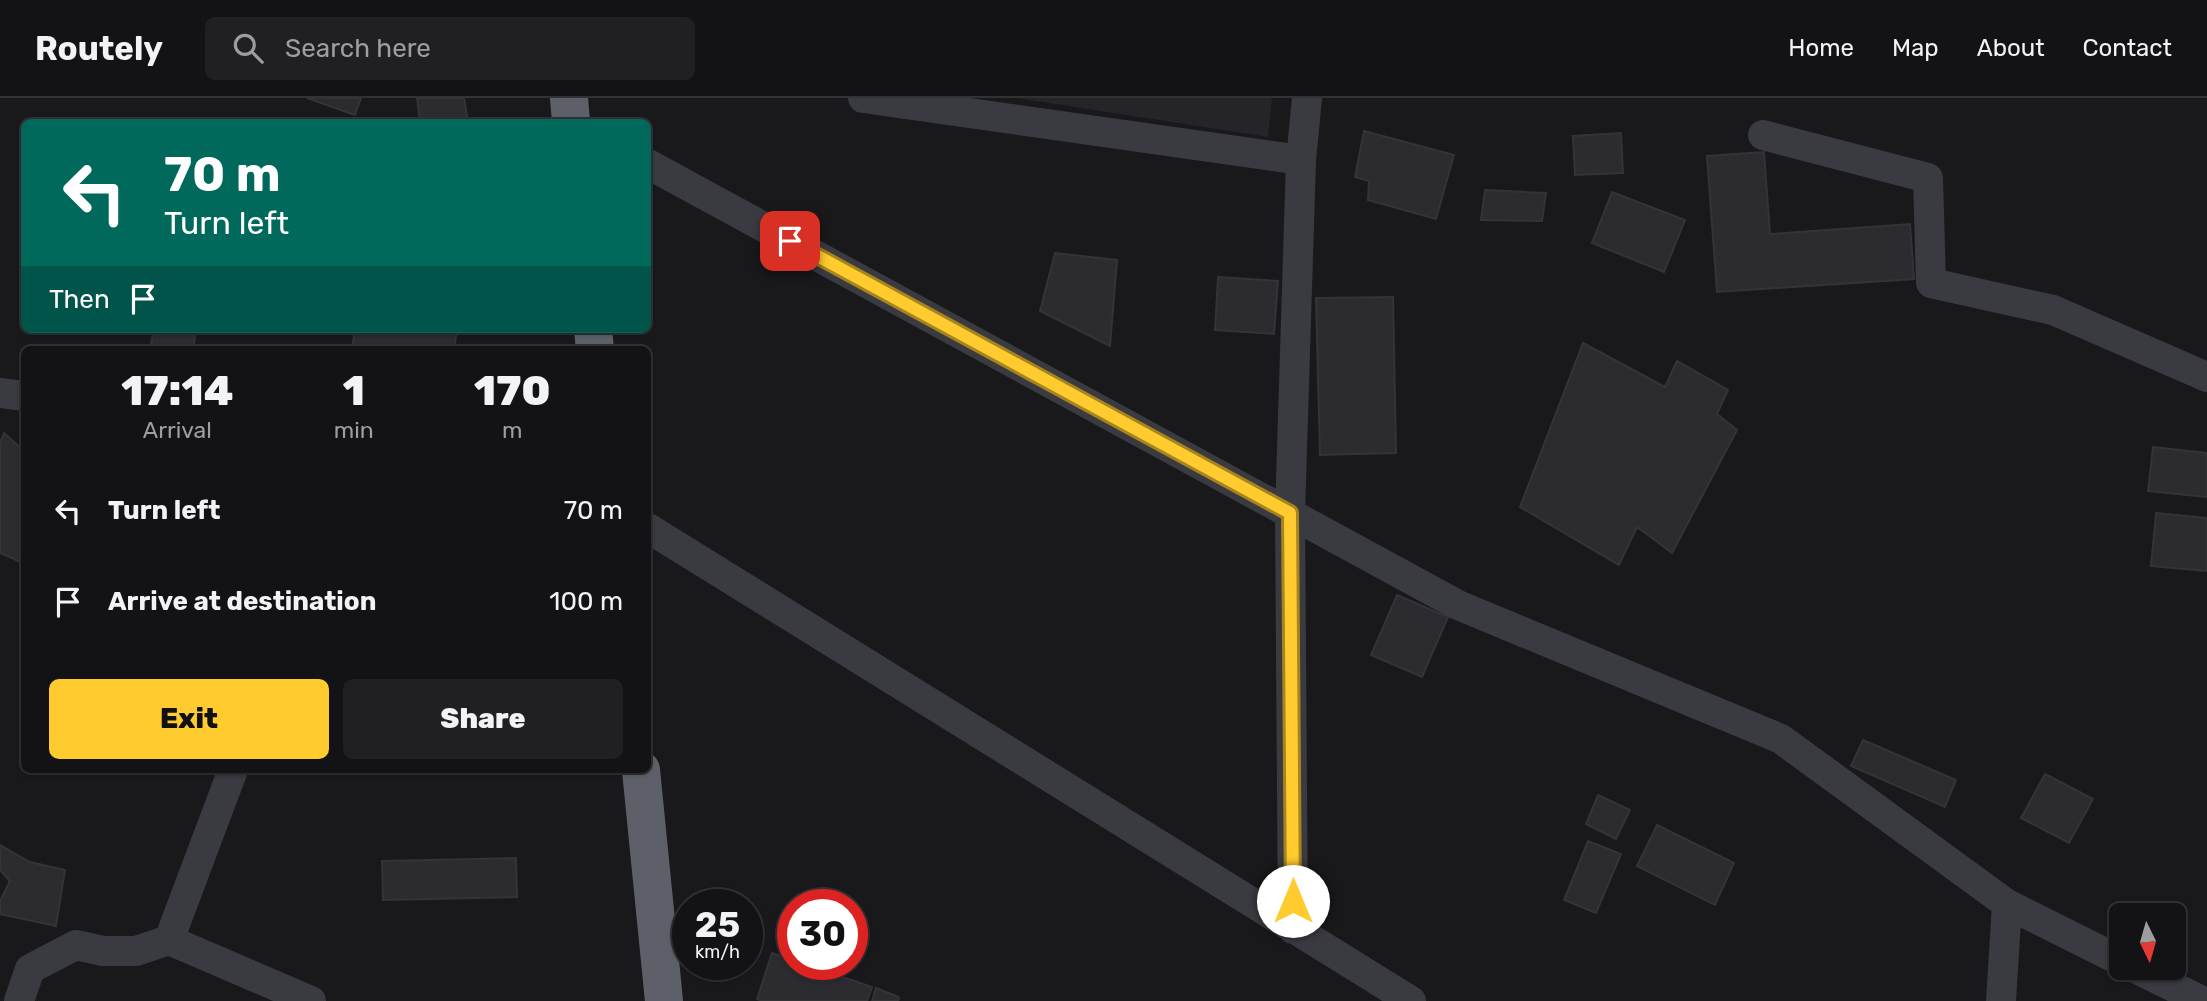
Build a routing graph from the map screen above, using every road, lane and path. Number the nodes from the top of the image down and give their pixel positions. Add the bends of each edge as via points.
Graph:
1 (569, 98) edge
2 (863, 98) edge
3 (1307, 98) edge
4 (571, 119) edge
5 (1763, 135) dead end
6 (1301, 160) junction
7 (651, 166) edge
8 (2207, 377) edge
9 (0, 393) edge
10 (21, 396) edge
11 (1290, 513) junction
12 (651, 530) edge
13 (232, 773) edge
14 (641, 773) edge
15 (2007, 904) junction
16 (1293, 929) junction
17 (169, 940) junction
18 (2109, 955) edge
19 (2160, 980) edge
20 (19, 1001) edge
21 (311, 1001) edge
22 (664, 1001) edge
23 (1411, 1001) edge
24 (2001, 1001) edge
25 (2203, 1001) edge

1 - 4 highway
2 - 6 street
3 - 6 street
5 - 8 street via 1928,178 1931,283 2053,310
6 - 11 street
7 - 11 street
9 - 10 street
11 - 15 street via 1458,605 1781,739
11 - 16 street
12 - 16 street
13 - 17 street
14 - 22 highway
15 - 18 street
15 - 24 street
16 - 23 street
17 - 20 street via 136,951 76,945 30,969
17 - 21 street
19 - 25 street

